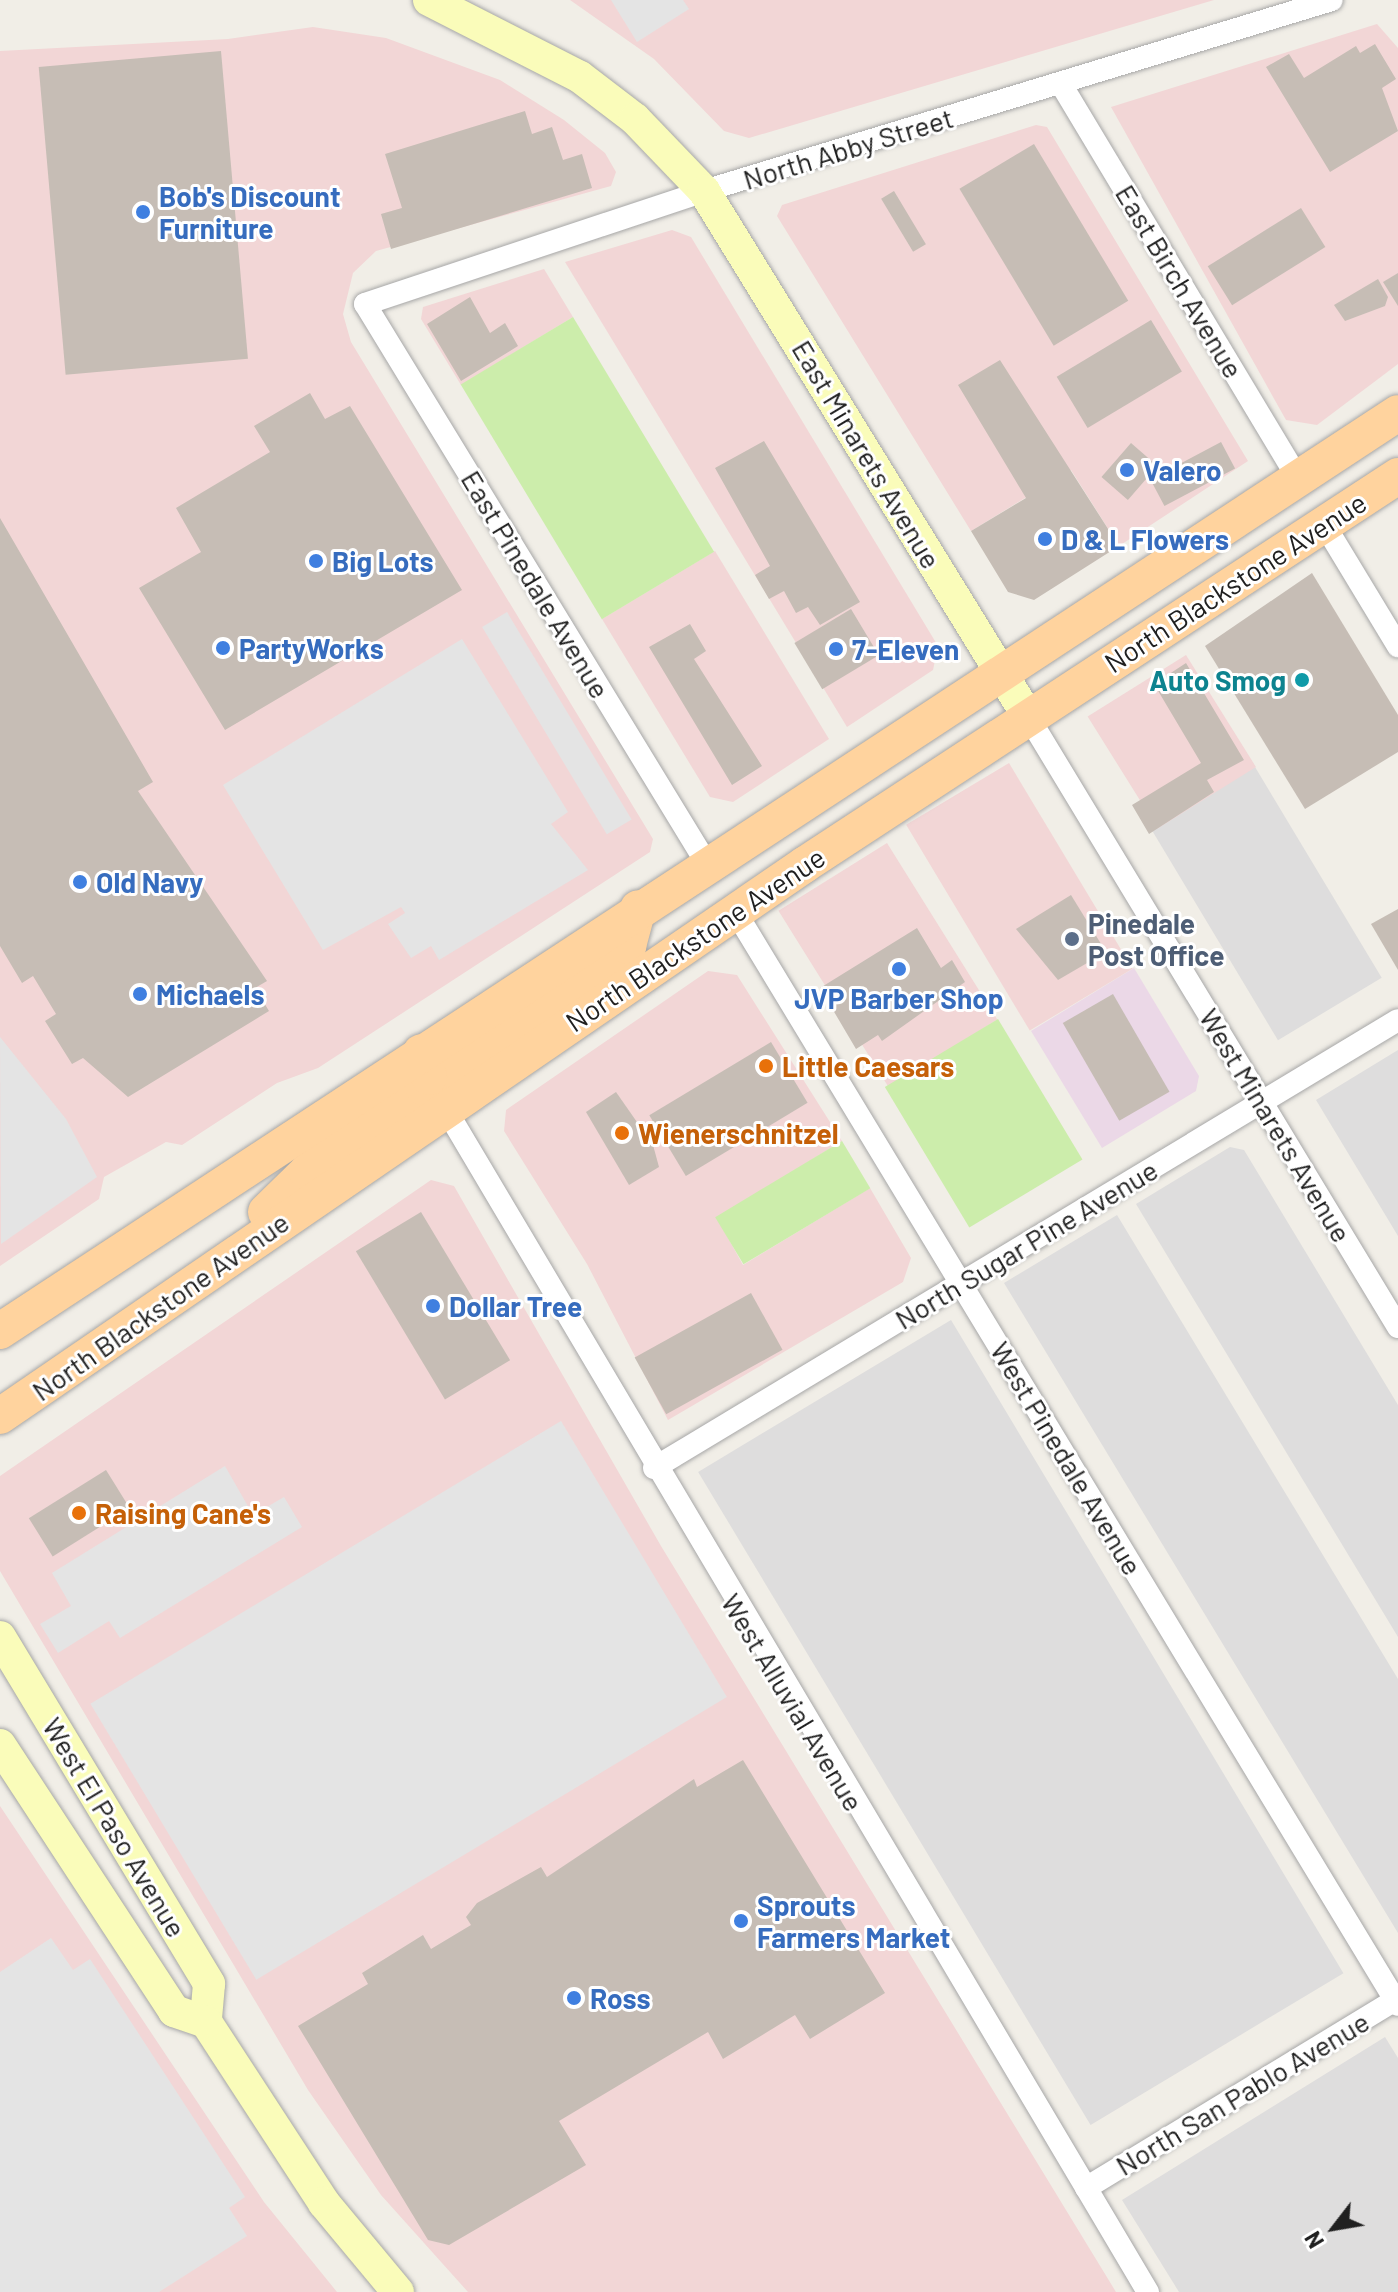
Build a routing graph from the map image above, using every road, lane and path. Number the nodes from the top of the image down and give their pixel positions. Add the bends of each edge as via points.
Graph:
1 (429, 0) edge
2 (1332, 0) edge
3 (1061, 84) junction
4 (704, 191) junction
5 (365, 304) joint
6 (1398, 413) edge
7 (1398, 476) edge
8 (1298, 478) junction
9 (1324, 524) junction
10 (1398, 646) edge
11 (1000, 672) junction
12 (1029, 718) junction
13 (707, 864) junction
14 (638, 908) junction
15 (735, 911) junction
16 (1398, 1020) edge
17 (421, 1052) junction
18 (1262, 1102) junction
19 (445, 1108) junction
20 (197, 1281) junction
21 (961, 1284) junction
22 (1398, 1327) edge
23 (0, 1331) edge
24 (0, 1416) edge
25 (654, 1468) junction
26 (0, 1637) edge
27 (0, 1745) edge
28 (1397, 2001) edge
29 (206, 2022) junction
30 (1086, 2188) junction
31 (398, 2292) edge
32 (1148, 2292) edge

1 - 4 street, East Minarets Avenue via 580,77 653,135
2 - 3 street, North Abby Street
3 - 4 street, North Abby Street
3 - 8 street, East Birch Avenue
4 - 5 street, North Abby Street
4 - 11 street, East Minarets Avenue
5 - 13 street, East Pinedale Avenue
6 - 8 main road, North Blackstone Avenue
7 - 9 main road, North Blackstone Avenue
8 - 11 main road, North Blackstone Avenue
9 - 10 street
9 - 12 main road, North Blackstone Avenue
11 - 12 street, East Minarets Avenue
11 - 13 main road, North Blackstone Avenue
12 - 15 main road, North Blackstone Avenue
12 - 18 street, West Minarets Avenue
13 - 14 main road, North Blackstone Avenue
14 - 17 main road, North Blackstone Avenue
14 - 19 main road via 628,946 452,1069
15 - 19 main road, North Blackstone Avenue
15 - 21 street, West Pinedale Avenue
16 - 18 street, North Sugar Pine Avenue
17 - 20 main road via 429,1077 423,1087 307,1172
17 - 23 main road, North Blackstone Avenue
18 - 21 street, North Sugar Pine Avenue
18 - 22 street, West Minarets Avenue
19 - 20 main road, North Blackstone Avenue
19 - 25 street, West Alluvial Avenue via 555,1284
20 - 24 main road, North Blackstone Avenue
21 - 25 street, North Sugar Pine Avenue
21 - 28 street, West Pinedale Avenue
25 - 30 street, West Alluvial Avenue
26 - 29 street, West El Paso Avenue via 209,1984
27 - 29 street, West El Paso Avenue via 174,2011
28 - 30 street, North San Pablo Avenue
29 - 31 street via 324,2203
30 - 32 street, West Alluvial Avenue

